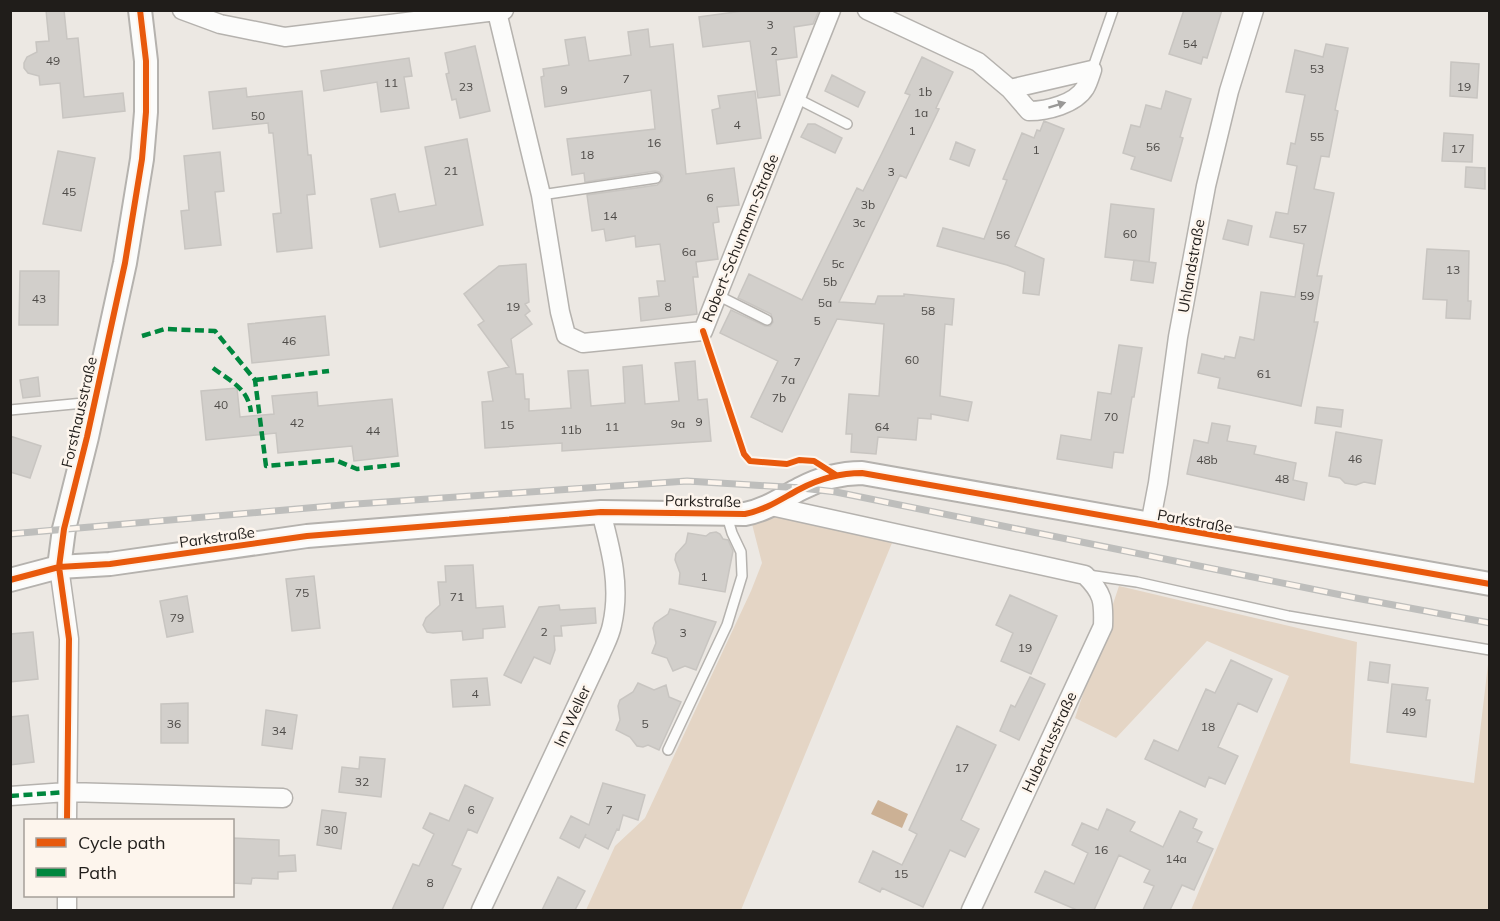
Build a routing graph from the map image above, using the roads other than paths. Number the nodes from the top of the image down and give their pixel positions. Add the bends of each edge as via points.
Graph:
1 (140, 10) edge
2 (182, 10) edge
3 (831, 10) edge
4 (867, 10) edge
5 (1113, 10) edge
6 (1254, 10) edge
7 (500, 11) edge
8 (1092, 70) junction
9 (1010, 89) junction
10 (796, 98) junction
11 (847, 124) dead end
12 (656, 178) dead end
13 (541, 195) junction
14 (717, 295) junction
15 (767, 320) dead end
16 (94, 402) junction
17 (10, 410) edge
18 (771, 506) junction
19 (601, 512) junction
20 (727, 513) junction
21 (1150, 525) junction
22 (59, 567) junction
23 (1085, 575) junction
24 (10, 580) edge
25 (1489, 582) edge
26 (1490, 650) edge
27 (668, 750) dead end
28 (67, 792) junction
29 (10, 796) edge
30 (283, 798) dead end
31 (67, 819) edge
32 (481, 910) edge
33 (971, 910) edge

1 - 16 street, Forsthausstraße via 146,61 142,159 125,263
2 - 7 street via 220,24 285,37
3 - 10 street, Robert-Schumann-Straße
4 - 9 street via 978,62
5 - 8 lane
6 - 21 street, Uhlandstraße via 1206,186 1178,337
7 - 13 street, Robert-Schumann-Straße
8 - 9 street
9 -> 8 street via 1029,111 1038,111 1077,97
10 - 11 lane
10 - 14 street, Robert-Schumann-Straße
12 - 13 lane
13 - 14 street, Robert-Schumann-Straße via 566,335 583,343 703,331
14 - 15 lane
16 - 17 lane
16 - 22 street, Forsthausstraße
18 - 20 street, Parkstraße via 745,514
18 - 21 street, Parkstraße via 836,475 862,473
18 - 23 street, Parkstraße
19 - 20 street, Parkstraße
19 - 22 street, Parkstraße via 307,536 110,564
19 - 32 street, Im Weller via 614,562 616,599 612,627
20 - 27 lane via 741,552 742,576 727,625
21 - 25 street, Parkstraße
22 - 24 street, Parkstraße
22 - 28 street, Forsthausstraße via 69,639
23 - 26 lane via 1137,582 1288,616
23 - 33 street, Hubertusstraße via 1098,588 1104,605 1103,626
28 - 29 street
28 - 30 street
28 - 31 street, Forsthausstraße

